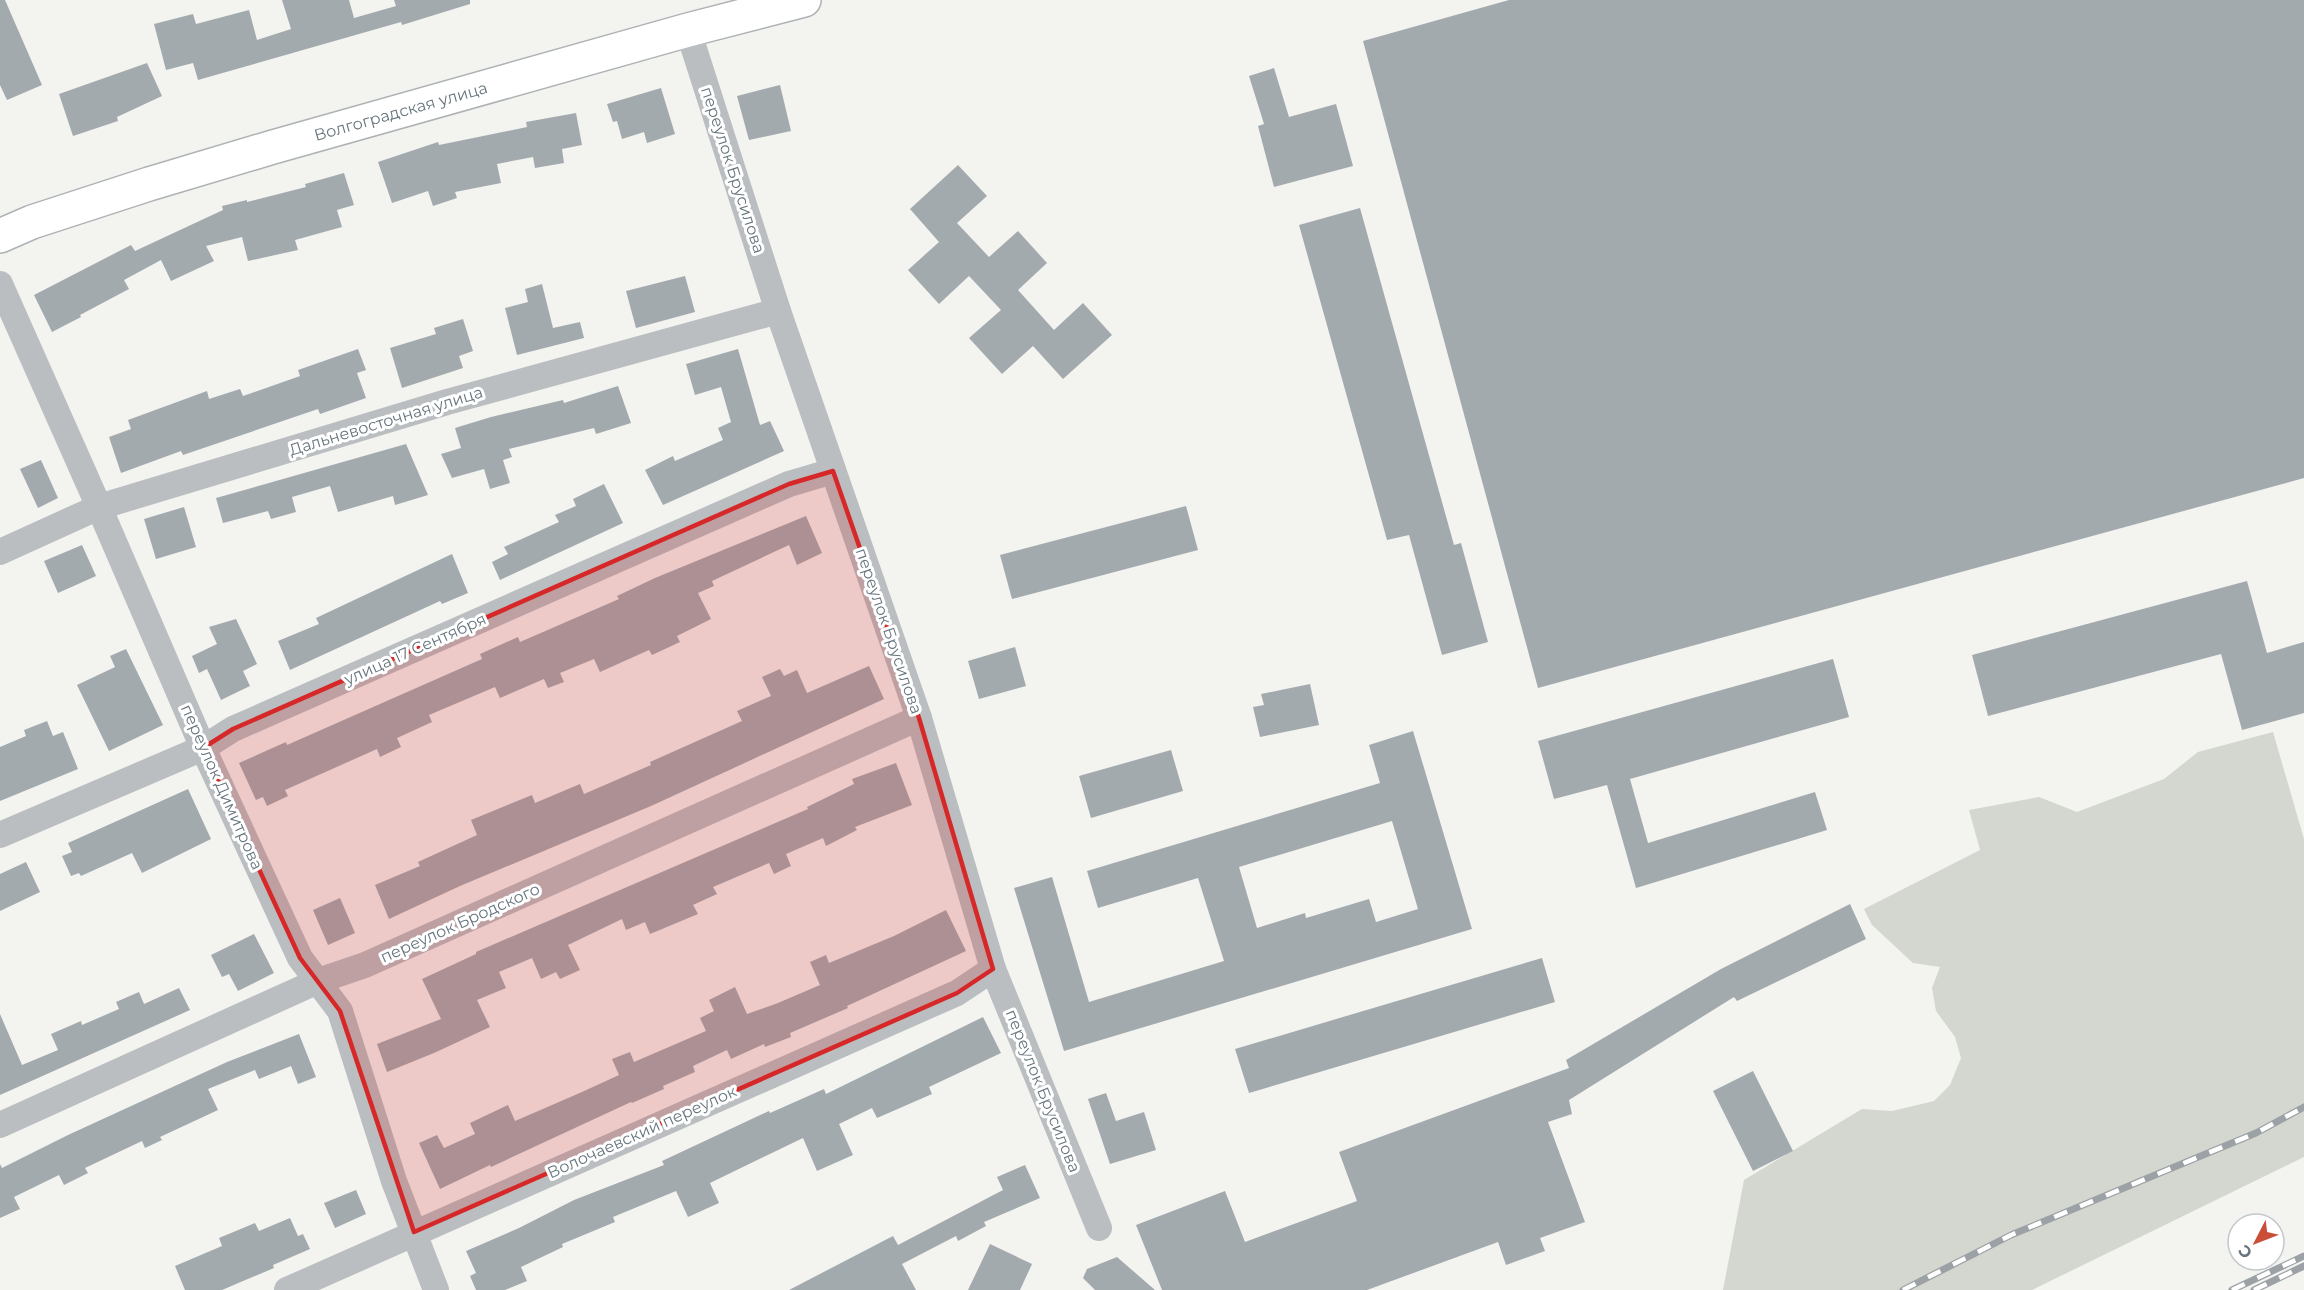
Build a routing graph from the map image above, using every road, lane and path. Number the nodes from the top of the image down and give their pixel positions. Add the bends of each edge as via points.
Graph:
1 (804, 0) edge
2 (688, 30) junction
3 (0, 236) edge
4 (0, 284) edge
5 (778, 311) junction
6 (833, 471) junction
7 (99, 507) junction
8 (0, 552) edge
9 (919, 718) junction
10 (203, 748) junction
11 (0, 835) edge
12 (993, 969) junction
13 (318, 981) junction
14 (0, 1125) edge
15 (1099, 1228) dead end
16 (414, 1232) junction
17 (287, 1290) edge
18 (436, 1290) edge

1 - 2 main road, Волгоградская улица
2 - 3 main road, Волгоградская улица via 149,183
2 - 5 street, переулок Брусилова
4 - 7 street, переулок Димитрова
5 - 6 street, переулок Брусилова
5 - 7 street, Дальневосточная улица via 447,402
6 - 9 street, переулок Брусилова
6 - 10 street, улица 17 Сентября via 778,488 233,729
7 - 8 street, Дальневосточная улица
7 - 10 street, переулок Димитрова
9 - 12 street, переулок Брусилова
9 - 13 street, переулок Бродского via 365,965
10 - 11 street, улица 17 Сентября
10 - 13 street, переулок Димитрова via 300,958
12 - 15 street, переулок Брусилова
12 - 16 street, Волочаевский переулок via 957,993
13 - 14 street, переулок Бродского
13 - 16 street, переулок Димитрова via 340,1011 394,1182
16 - 17 street, Волочаевский переулок
16 - 18 street, переулок Димитрова

